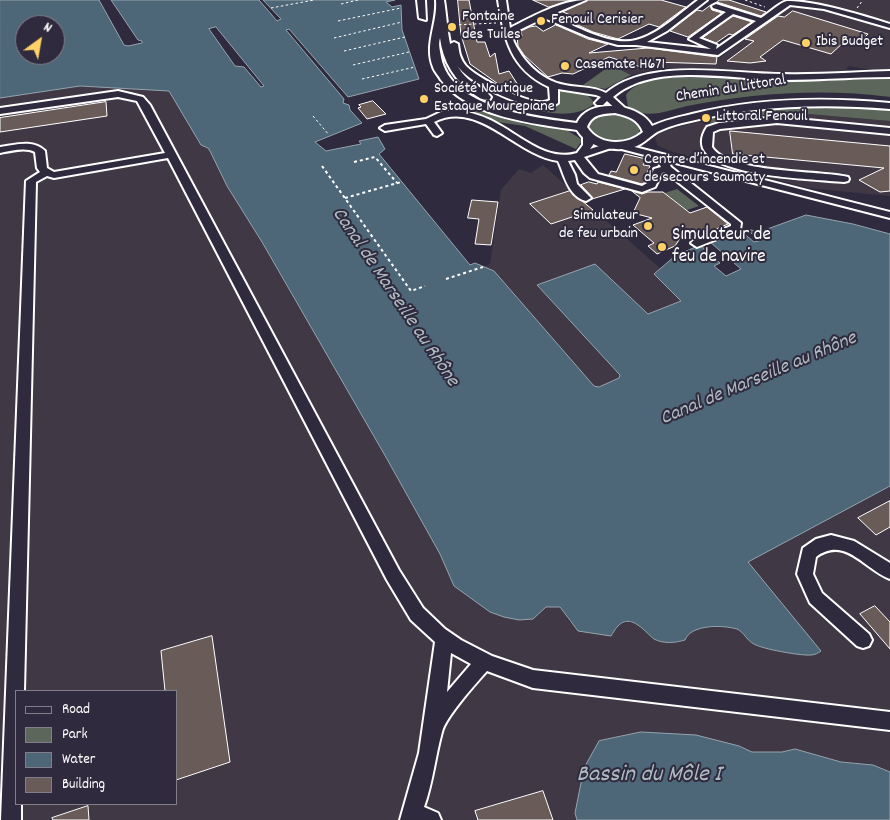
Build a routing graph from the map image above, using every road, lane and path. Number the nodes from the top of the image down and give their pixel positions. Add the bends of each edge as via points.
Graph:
1 (314, 0) edge
2 (358, 0) edge
3 (421, 0) edge
4 (440, 0) edge
5 (502, 0) edge
6 (582, 0) edge
7 (703, 0) edge
8 (745, 0) edge
9 (862, 0) edge
10 (341, 4) dead end
11 (716, 6) dead end
12 (270, 8) dead end
13 (401, 8) dead end
14 (857, 8) dead end
15 (732, 11) junction
16 (778, 11) junction
17 (442, 13) junction
18 (544, 15) junction
19 (422, 18) dead end
20 (338, 21) dead end
21 (763, 21) junction
22 (402, 22) dead end
23 (506, 23) junction
24 (445, 25) junction
25 (890, 26) edge
26 (507, 33) junction
27 (405, 37) dead end
28 (334, 38) dead end
29 (638, 43) junction
30 (454, 44) dead end
31 (722, 50) junction
32 (344, 51) dead end
33 (409, 52) dead end
34 (353, 65) dead end
35 (415, 67) dead end
36 (890, 74) edge
37 (362, 80) dead end
38 (553, 86) junction
39 (890, 101) edge
40 (605, 102) junction
41 (890, 106) edge
42 (0, 111) edge
43 (624, 112) junction
44 (313, 116) dead end
45 (637, 116) junction
46 (428, 121) junction
47 (585, 127) junction
48 (385, 128) dead end
49 (890, 131) edge
50 (437, 133) dead end
51 (648, 135) junction
52 (329, 136) dead end
53 (615, 145) junction
54 (0, 150) edge
55 (580, 155) junction
56 (659, 155) junction
57 (171, 156) junction
58 (562, 159) junction
59 (684, 161) junction
60 (354, 162) dead end
61 (322, 166) dead end
62 (667, 169) junction
63 (46, 173) junction
64 (844, 179) dead end
65 (401, 182) dead end
66 (396, 183) junction
67 (344, 198) junction
68 (586, 198) dead end
69 (890, 215) edge
70 (696, 243) dead end
71 (483, 267) dead end
72 (446, 279) dead end
73 (425, 286) dead end
74 (890, 572) edge
75 (444, 637) junction
76 (863, 640) dead end
77 (485, 661) junction
78 (16, 690) edge
79 (15, 719) edge
80 (890, 721) edge
81 (434, 727) junction
82 (418, 817) edge
83 (12, 820) edge

1 - 12 path
2 - 10 path
3 - 19 street
4 - 17 main road
5 - 23 street
6 - 18 street
7 - 29 street via 668,27
8 - 16 path
9 - 14 path
11 - 15 street
13 - 20 path
15 - 21 street
15 - 31 street via 693,39
16 - 21 street
16 - 25 street via 788,3 804,2
17 - 24 main road
17 - 47 main road via 434,41 435,59 441,74 459,92 479,104 512,116 547,124
18 - 26 street
18 - 29 street via 607,40 621,44
21 - 31 street
22 - 28 path
23 - 24 path
23 - 26 street
24 - 47 main road via 451,66 462,80 484,96 508,107 568,118
26 - 38 street via 517,58
27 - 32 path
29 - 31 street via 710,52
30 - 38 street via 459,62 492,88 544,106 556,101
33 - 34 path
35 - 37 path
36 - 40 street via 783,77 673,74 621,85
38 - 40 street via 573,88
39 - 45 main road, Chemin du Littoral via 794,97 748,101 656,119
40 - 43 main road
40 - 43 street
40 - 47 main road
41 - 51 main road, Chemin du Littoral via 818,102 757,106 679,120
42 - 57 street via 107,95 129,96 140,99 145,105
43 - 45 main road
44 - 52 path
45 - 51 main road via 648,127
46 - 48 street
46 - 50 street
46 - 58 street via 449,112 471,115 545,154
47 - 53 main road via 598,142
47 - 55 street via 588,145
49 - 64 street via 770,121 719,126 710,129 706,137 709,152 716,158 745,168
51 - 53 main road via 640,142
51 - 59 street via 653,146 661,152
53 - 55 street
53 - 56 street
54 - 63 street via 33,147 40,151 42,168
55 - 58 street
55 - 62 street via 594,176 642,189 653,184 658,171
56 - 59 street
56 - 62 lane
57 - 63 street via 54,175
57 - 75 street via 393,574 417,613
58 - 68 street via 572,185
59 - 69 street via 811,197
60 - 66 path via 375,157
61 - 67 path
62 - 70 lane via 736,223 736,228
63 - 78 street via 31,181
65 - 66 path
66 - 67 path
67 - 73 path via 411,291
71 - 72 path
74 - 76 street via 865,554 840,543 822,544 809,553 805,574 816,598
75 - 77 street
75 - 81 street
77 - 80 street via 507,672 555,683
77 - 81 street via 449,702
79 - 83 street
81 - 82 street via 419,796

